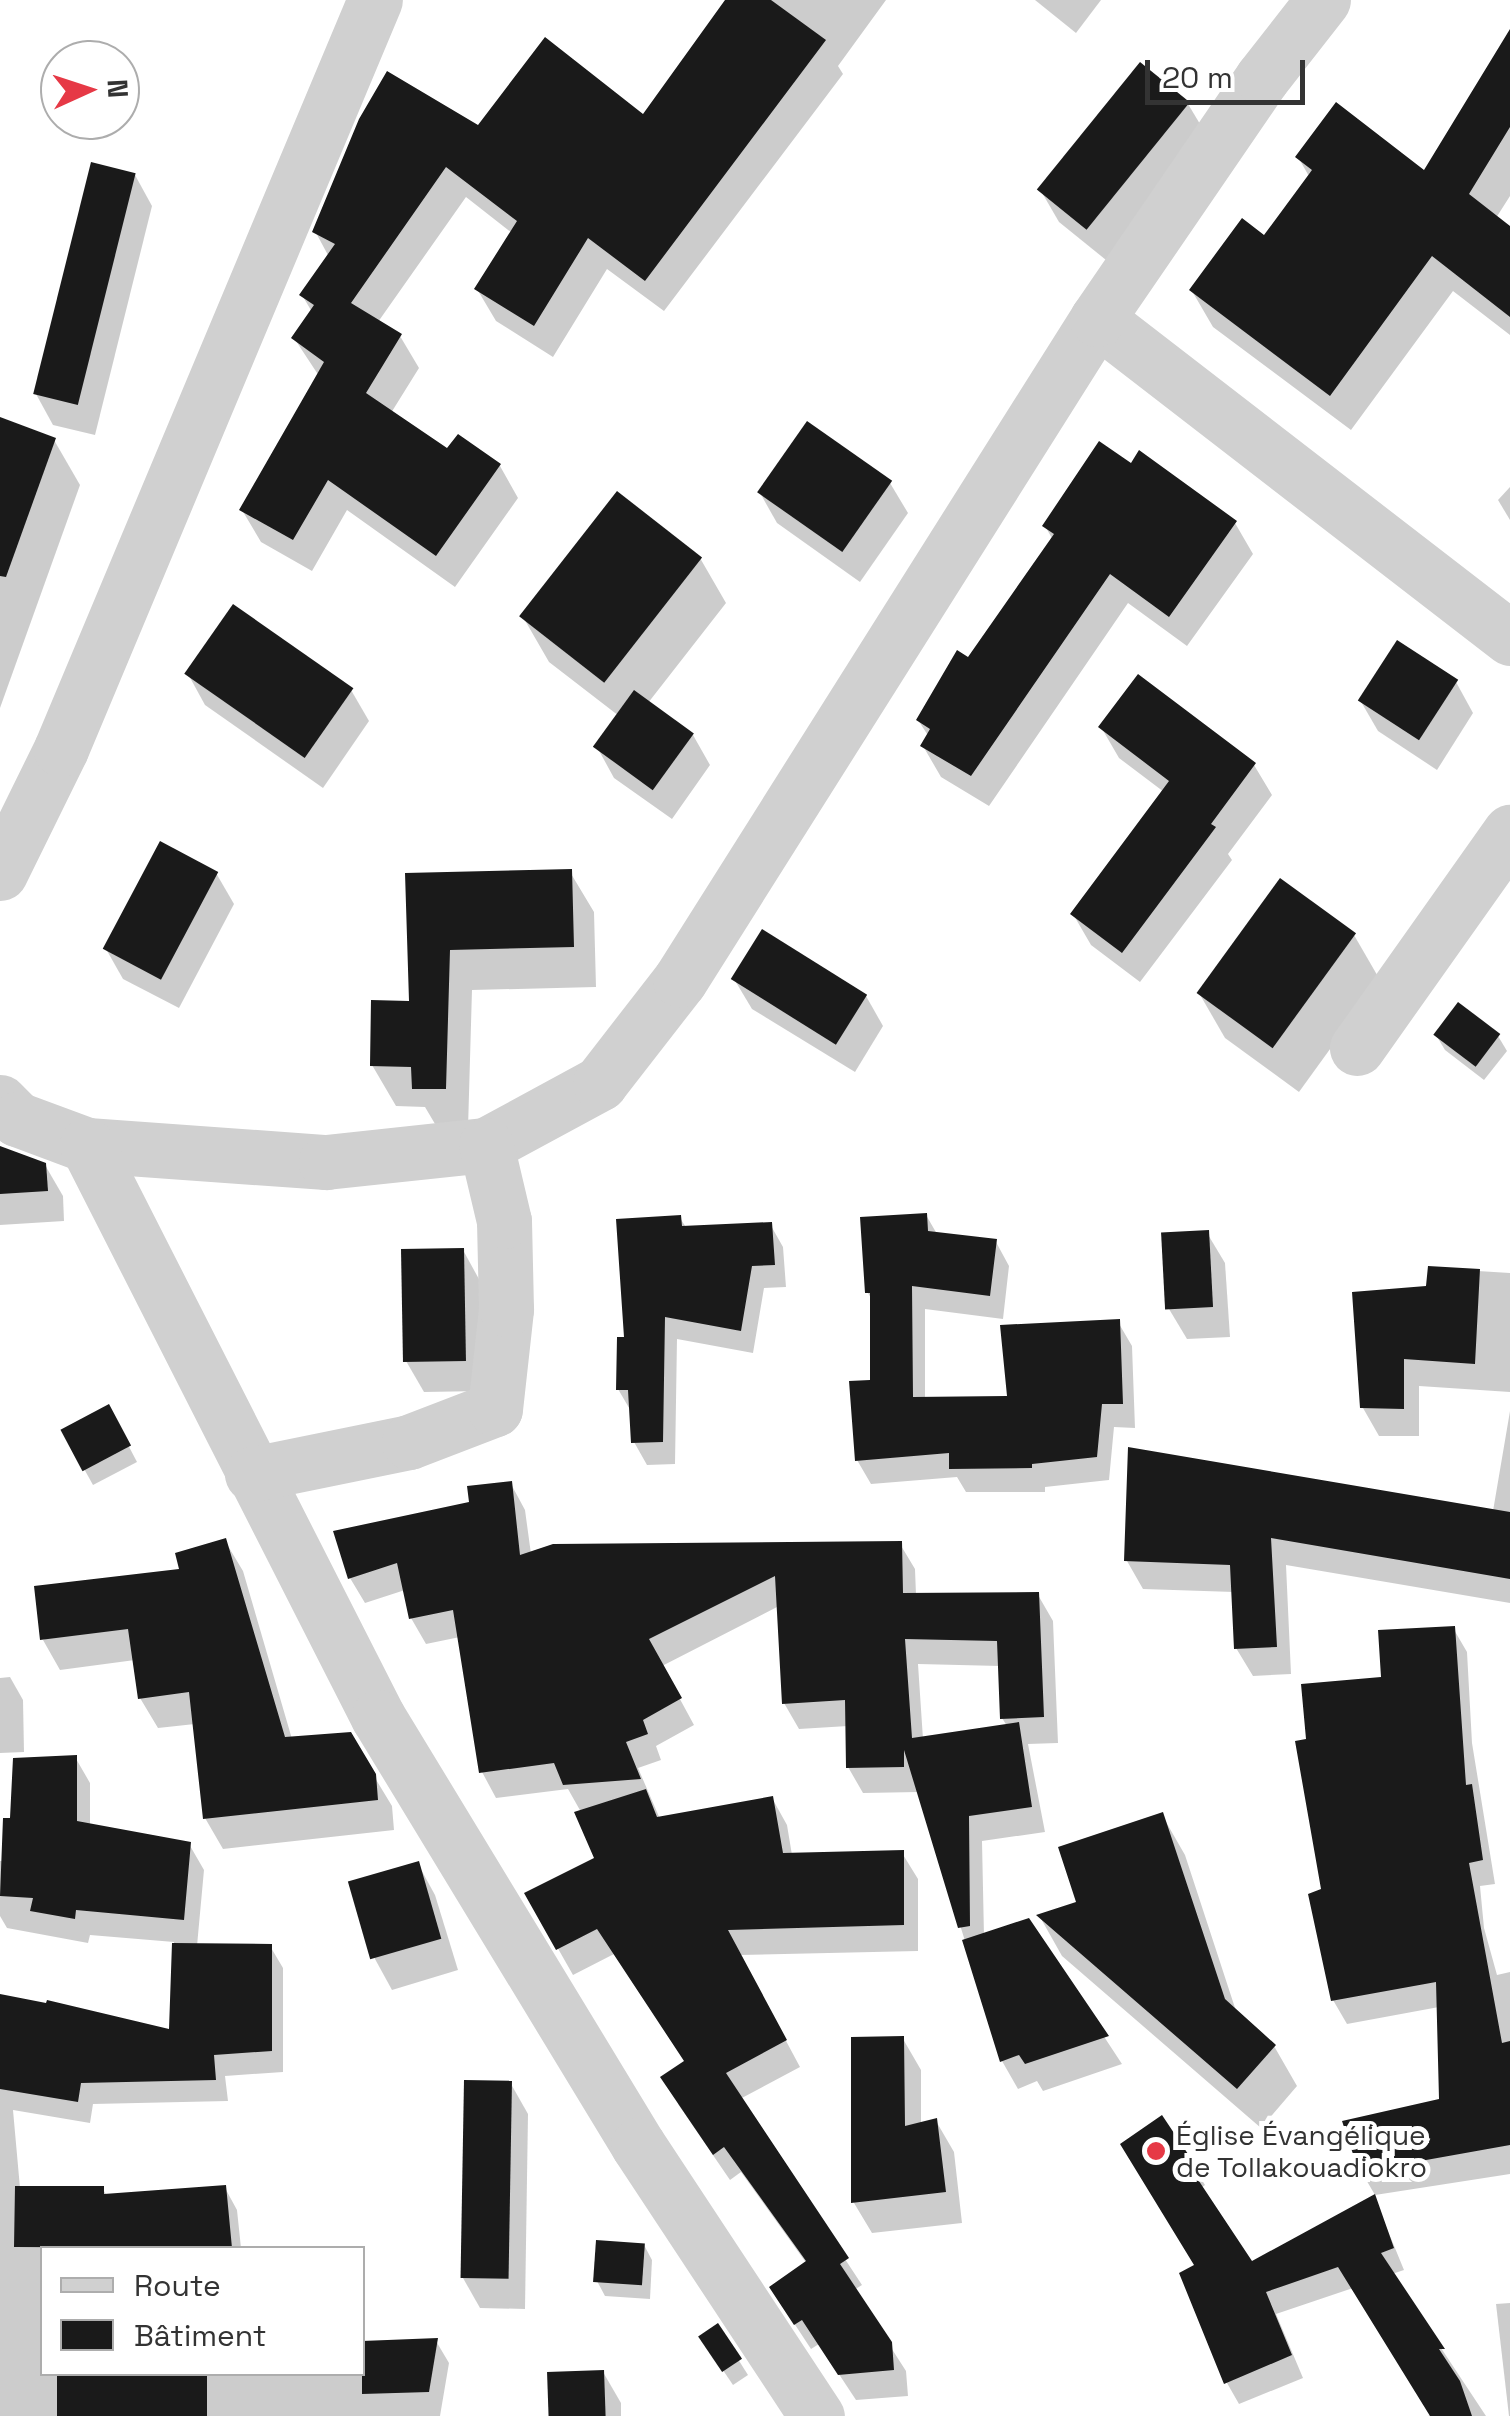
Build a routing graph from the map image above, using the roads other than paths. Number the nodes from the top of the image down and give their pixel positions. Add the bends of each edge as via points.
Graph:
1 (375, 0) edge
2 (1323, 0) edge
3 (1097, 319) junction
4 (1510, 638) edge
5 (1510, 832) edge
6 (0, 873) edge
7 (1356, 1048) dead end
8 (0, 1102) edge
9 (86, 1145) junction
10 (486, 1145) junction
11 (252, 1474) junction
12 (817, 2416) edge

1 - 6 street via 61,749
2 - 3 street
3 - 4 street
3 - 10 street via 680,980 600,1084
5 - 7 street
8 - 9 street via 18,1119
9 - 10 street via 326,1162
9 - 11 street
10 - 11 street via 504,1221 506,1308 495,1409 409,1442
11 - 12 street via 378,1717 638,2144

